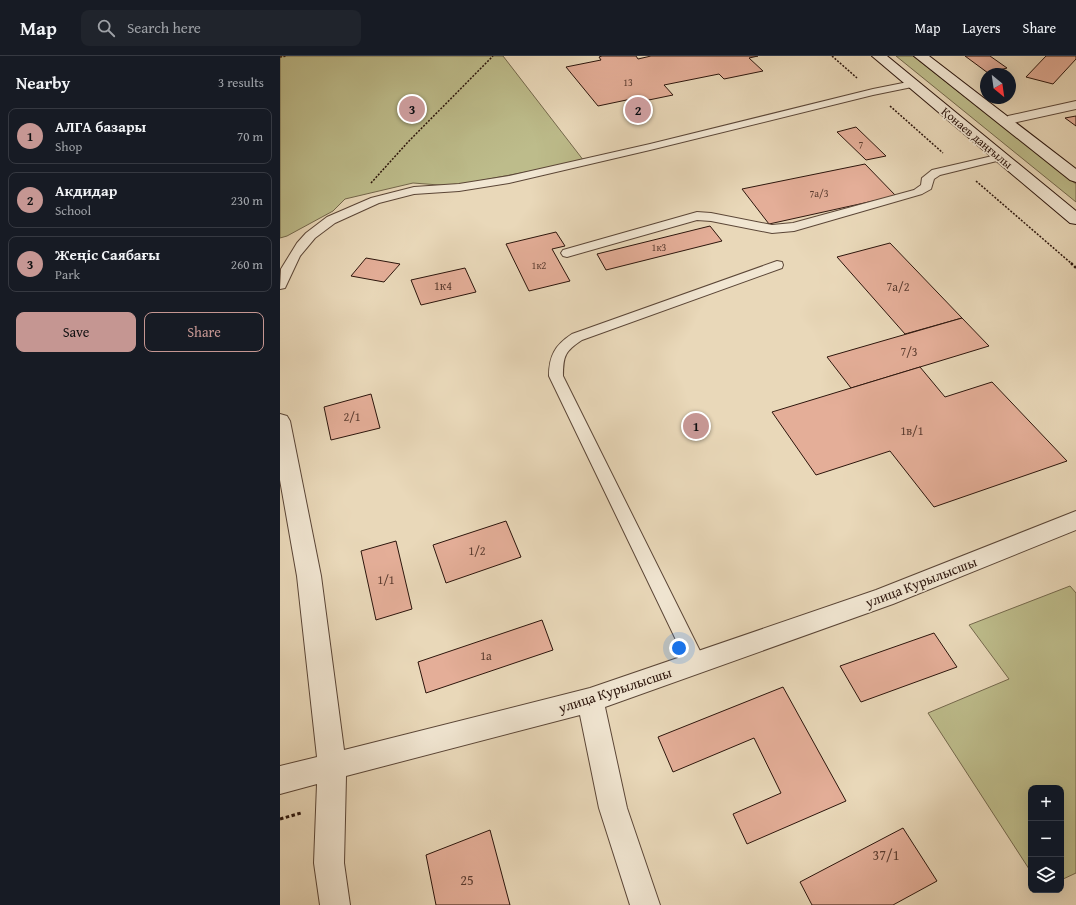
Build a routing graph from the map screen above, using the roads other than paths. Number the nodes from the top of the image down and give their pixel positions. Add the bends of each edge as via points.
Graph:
1 (879, 56) edge
2 (921, 56) edge
3 (913, 84) junction
4 (1076, 105) edge
5 (1013, 119) dead end
6 (1001, 157) junction
7 (1076, 177) edge
8 (1076, 219) edge
9 (567, 253) dead end
10 (777, 265) dead end
11 (280, 285) edge
12 (280, 421) edge
13 (1076, 520) edge
14 (697, 663) junction
15 (590, 700) junction
16 (332, 766) junction
17 (280, 780) edge
18 (335, 905) edge
19 (645, 905) edge

1 - 3 street, Қонаев даңғылы
2 - 7 street
3 - 6 street, Қонаев даңғылы
3 - 11 lane via 544,172 486,184 413,191 386,198 350,211 310,235 300,245
4 - 5 street
6 - 8 street, Қонаев даңғылы
6 - 9 lane via 936,172 928,178 926,187 918,192 794,227 772,229 697,216
10 - 14 lane via 577,337 558,352 555,364 556,376
12 - 16 street via 309,576
13 - 14 street, улица Курылысшы via 884,597
14 - 15 street, улица Курылысшы
15 - 16 street, улица Курылысшы
15 - 19 street via 613,808
16 - 17 street, улица Курылысшы
16 - 18 street via 329,863

